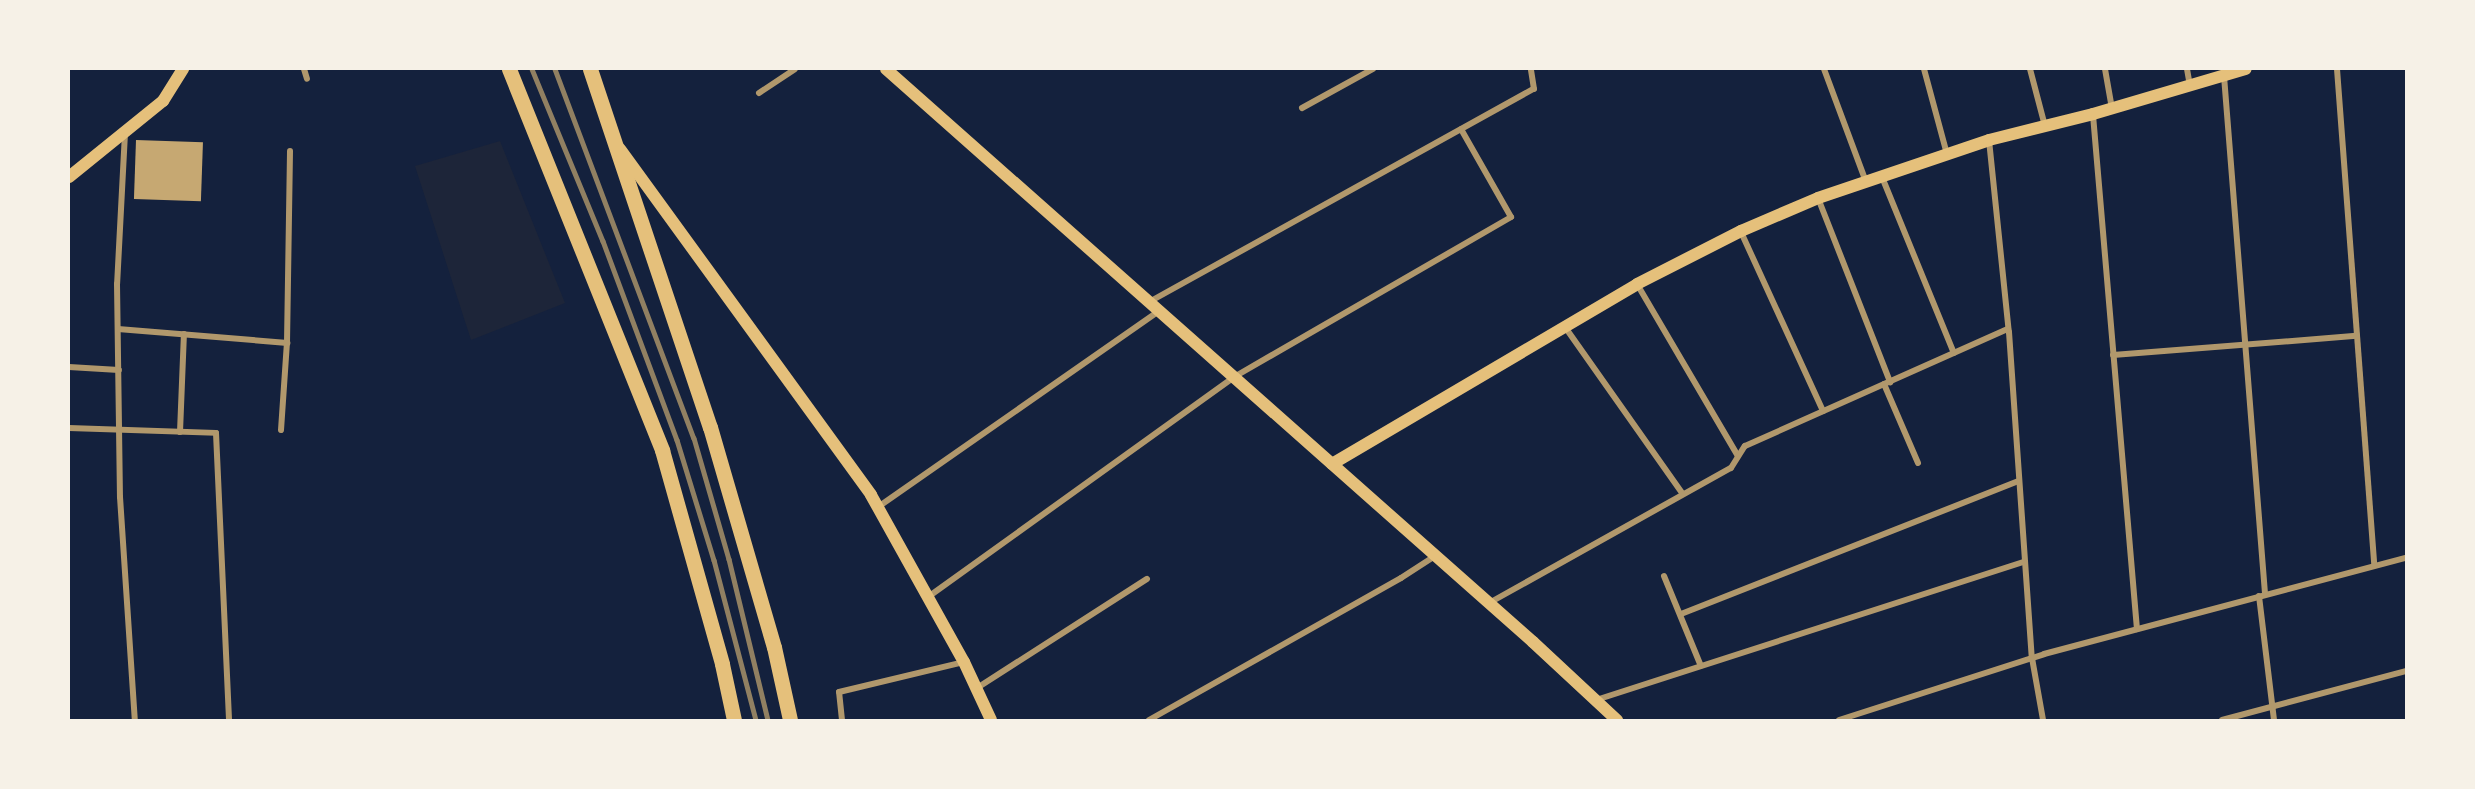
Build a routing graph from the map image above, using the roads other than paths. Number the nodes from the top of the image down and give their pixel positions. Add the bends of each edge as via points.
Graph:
1 (183, 69) edge
2 (304, 69) edge
3 (509, 69) edge
4 (795, 69) edge
5 (886, 69) edge
6 (1372, 69) edge
7 (1531, 69) edge
8 (1824, 69) edge
9 (1924, 69) edge
10 (2030, 69) edge
11 (2105, 69) edge
12 (2187, 69) edge
13 (2246, 69) edge
14 (2337, 69) edge
15 (593, 73) edge
16 (2224, 75) junction
17 (307, 80) dead end
18 (2190, 86) junction
19 (759, 93) dead end
20 (1302, 108) dead end
21 (2112, 108) junction
22 (2093, 114) junction
23 (2045, 126) junction
24 (1461, 129) junction
25 (125, 131) junction
26 (1989, 140) junction
27 (614, 141) junction
28 (290, 151) dead end
29 (1947, 154) junction
30 (69, 177) edge
31 (1882, 177) junction
32 (1866, 182) junction
33 (1818, 198) junction
34 (1741, 231) junction
35 (1637, 284) junction
36 (1149, 302) junction
37 (1159, 311) junction
38 (1564, 327) junction
39 (118, 329) junction
40 (2008, 329) junction
41 (184, 334) junction
42 (2356, 336) junction
43 (287, 343) junction
44 (2244, 345) junction
45 (1954, 353) junction
46 (2113, 355) junction
47 (69, 367) edge
48 (119, 370) junction
49 (1234, 377) junction
50 (1887, 383) junction
51 (1823, 411) junction
52 (69, 428) edge
53 (119, 429) junction
54 (281, 430) dead end
55 (180, 432) junction
56 (1738, 456) junction
57 (1918, 463) dead end
58 (1332, 464) junction
59 (2018, 481) junction
60 (1683, 494) junction
61 (878, 507) junction
62 (1435, 555) junction
63 (2406, 558) edge
64 (2023, 562) junction
65 (2374, 564) junction
66 (1664, 576) dead end
67 (1147, 579) dead end
68 (2262, 595) junction
69 (928, 597) junction
70 (1489, 603) junction
71 (1681, 614) junction
72 (2137, 629) junction
73 (2032, 658) junction
74 (964, 662) junction
75 (1701, 666) junction
76 (2406, 671) edge
77 (976, 688) junction
78 (1596, 700) junction
79 (2272, 707) junction
80 (135, 720) edge
81 (229, 720) edge
82 (734, 720) edge
83 (790, 720) edge
84 (842, 720) edge
85 (991, 720) edge
86 (1149, 720) edge
87 (1617, 720) edge
88 (1839, 720) edge
89 (2043, 720) edge
90 (2222, 720) edge
91 (2274, 720) edge

1 - 25 main road via 163,101
2 - 17 street
3 - 82 main road via 662,450 722,663
4 - 19 street
5 - 36 main road
6 - 20 street
7 - 24 street via 1534,89
8 - 32 street
9 - 29 street
10 - 23 street
11 - 21 street
12 - 18 street
13 - 16 main road
14 - 42 street
15 - 27 main road
16 - 18 main road
16 - 44 street
18 - 21 main road
21 - 22 main road
22 - 23 main road
22 - 46 street
23 - 26 main road
24 - 36 street
24 - 49 street via 1511,217
25 - 30 main road
25 - 39 street
26 - 29 main road
26 - 40 street
27 - 61 main road
27 - 83 main road via 710,427 774,647
28 - 43 street
29 - 31 main road
31 - 32 main road
31 - 45 street
32 - 33 main road
33 - 34 main road
33 - 50 street
34 - 35 main road
34 - 51 street
35 - 38 main road
35 - 56 street
36 - 37 main road
37 - 49 main road
37 - 61 street
38 - 58 main road
38 - 60 street
39 - 41 street
39 - 48 street
40 - 45 street
40 - 59 street
41 - 43 street
41 - 55 street
42 - 44 street
42 - 65 street
43 - 54 street
44 - 46 street
44 - 68 street
45 - 50 street
46 - 72 street
47 - 48 street
48 - 53 street
49 - 58 main road
49 - 69 street
50 - 51 street
50 - 57 street
51 - 56 street via 1744,446
52 - 53 street
53 - 55 street
53 - 80 street
55 - 81 street via 216,433
56 - 60 street via 1731,468
58 - 62 main road
59 - 64 street
59 - 71 street
60 - 70 street
61 - 69 main road
62 - 70 main road
62 - 86 street
63 - 65 street
64 - 73 street
64 - 75 street
65 - 68 street
66 - 71 street
67 - 77 street
68 - 72 street
68 - 79 street
69 - 74 main road
70 - 78 main road
71 - 75 street
72 - 73 street
73 - 88 street
73 - 89 street
74 - 77 main road
74 - 84 street via 839,692
75 - 78 street
76 - 79 street
77 - 85 main road
78 - 87 main road
79 - 90 street
79 - 91 street

